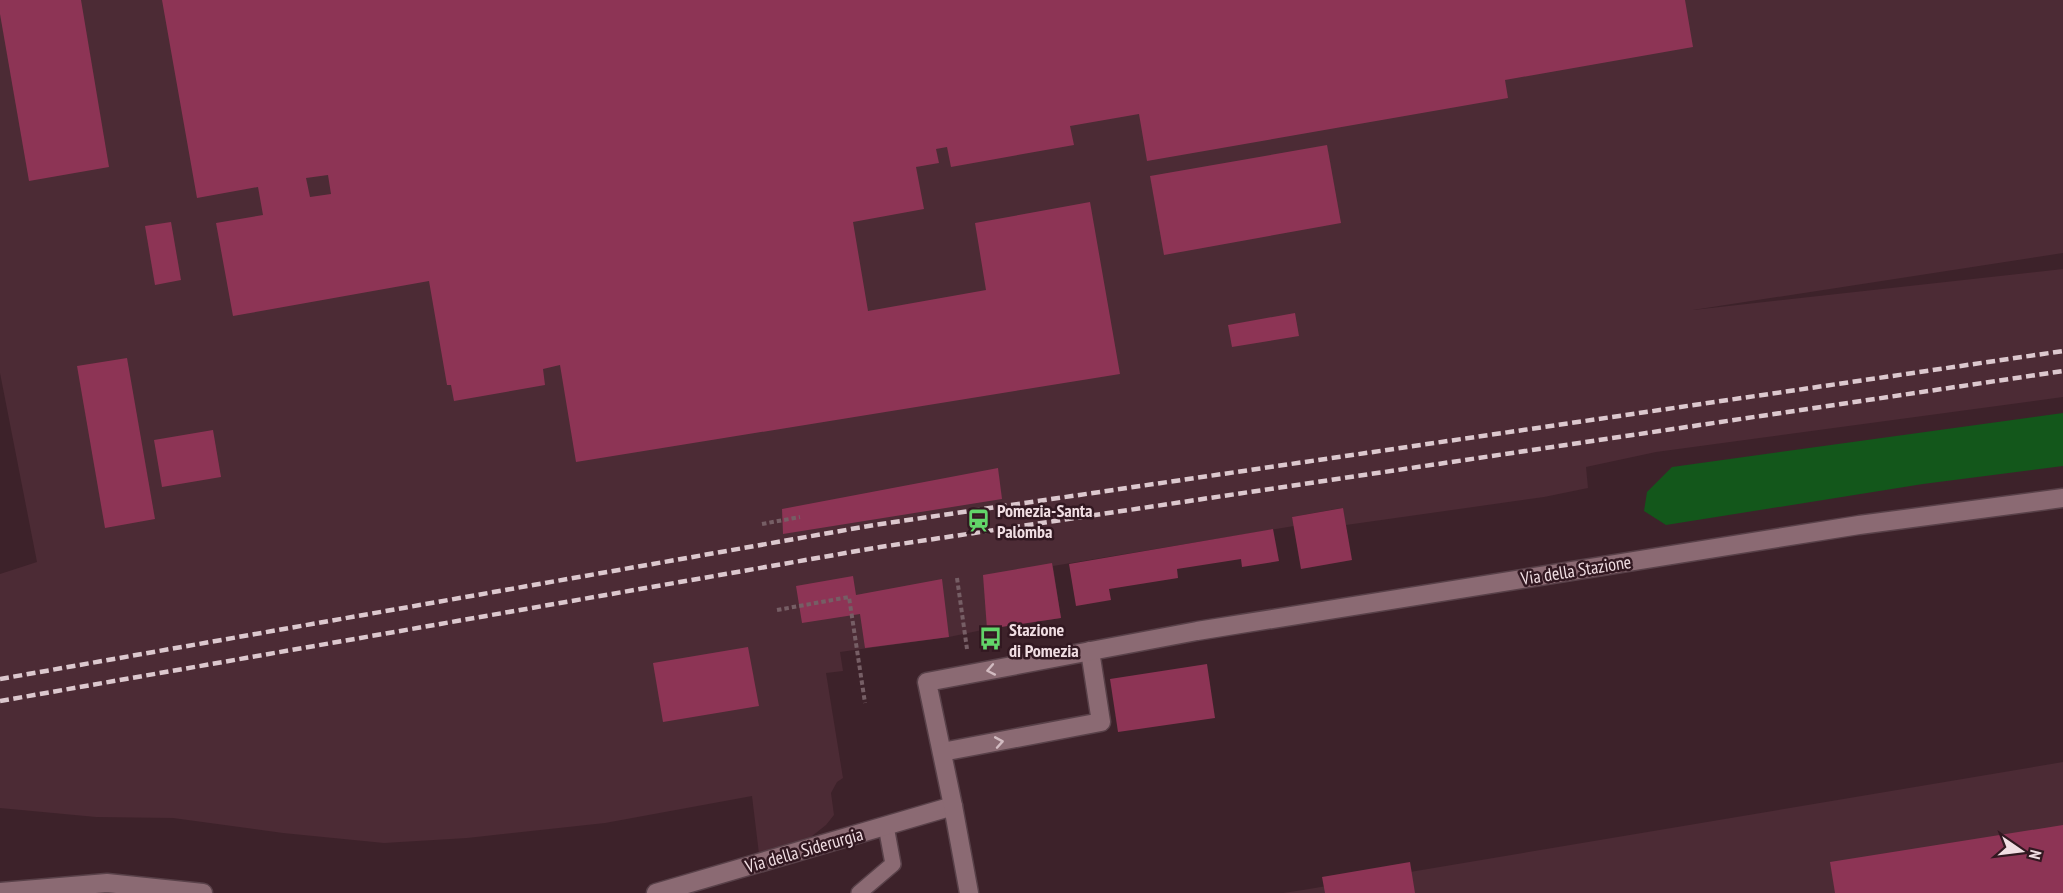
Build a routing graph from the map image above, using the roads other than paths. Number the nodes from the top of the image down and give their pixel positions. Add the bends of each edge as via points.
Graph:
1 (2063, 498) edge
2 (1090, 651) junction
3 (942, 752) junction
4 (953, 806) junction
5 (886, 826) junction
6 (0, 892) edge
7 (202, 893) edge
8 (656, 893) edge
9 (859, 893) edge
10 (969, 893) edge

1 - 2 street, Via della Stazione via 1859,525
3 -> 2 street via 1101,722
2 -> 3 street, Via della Stazione via 927,682
3 - 4 street
4 - 5 street, Via della Siderurgia
4 - 10 street
5 - 8 street, Via della Siderurgia
5 - 9 lane via 893,864
6 - 7 street via 107,883

